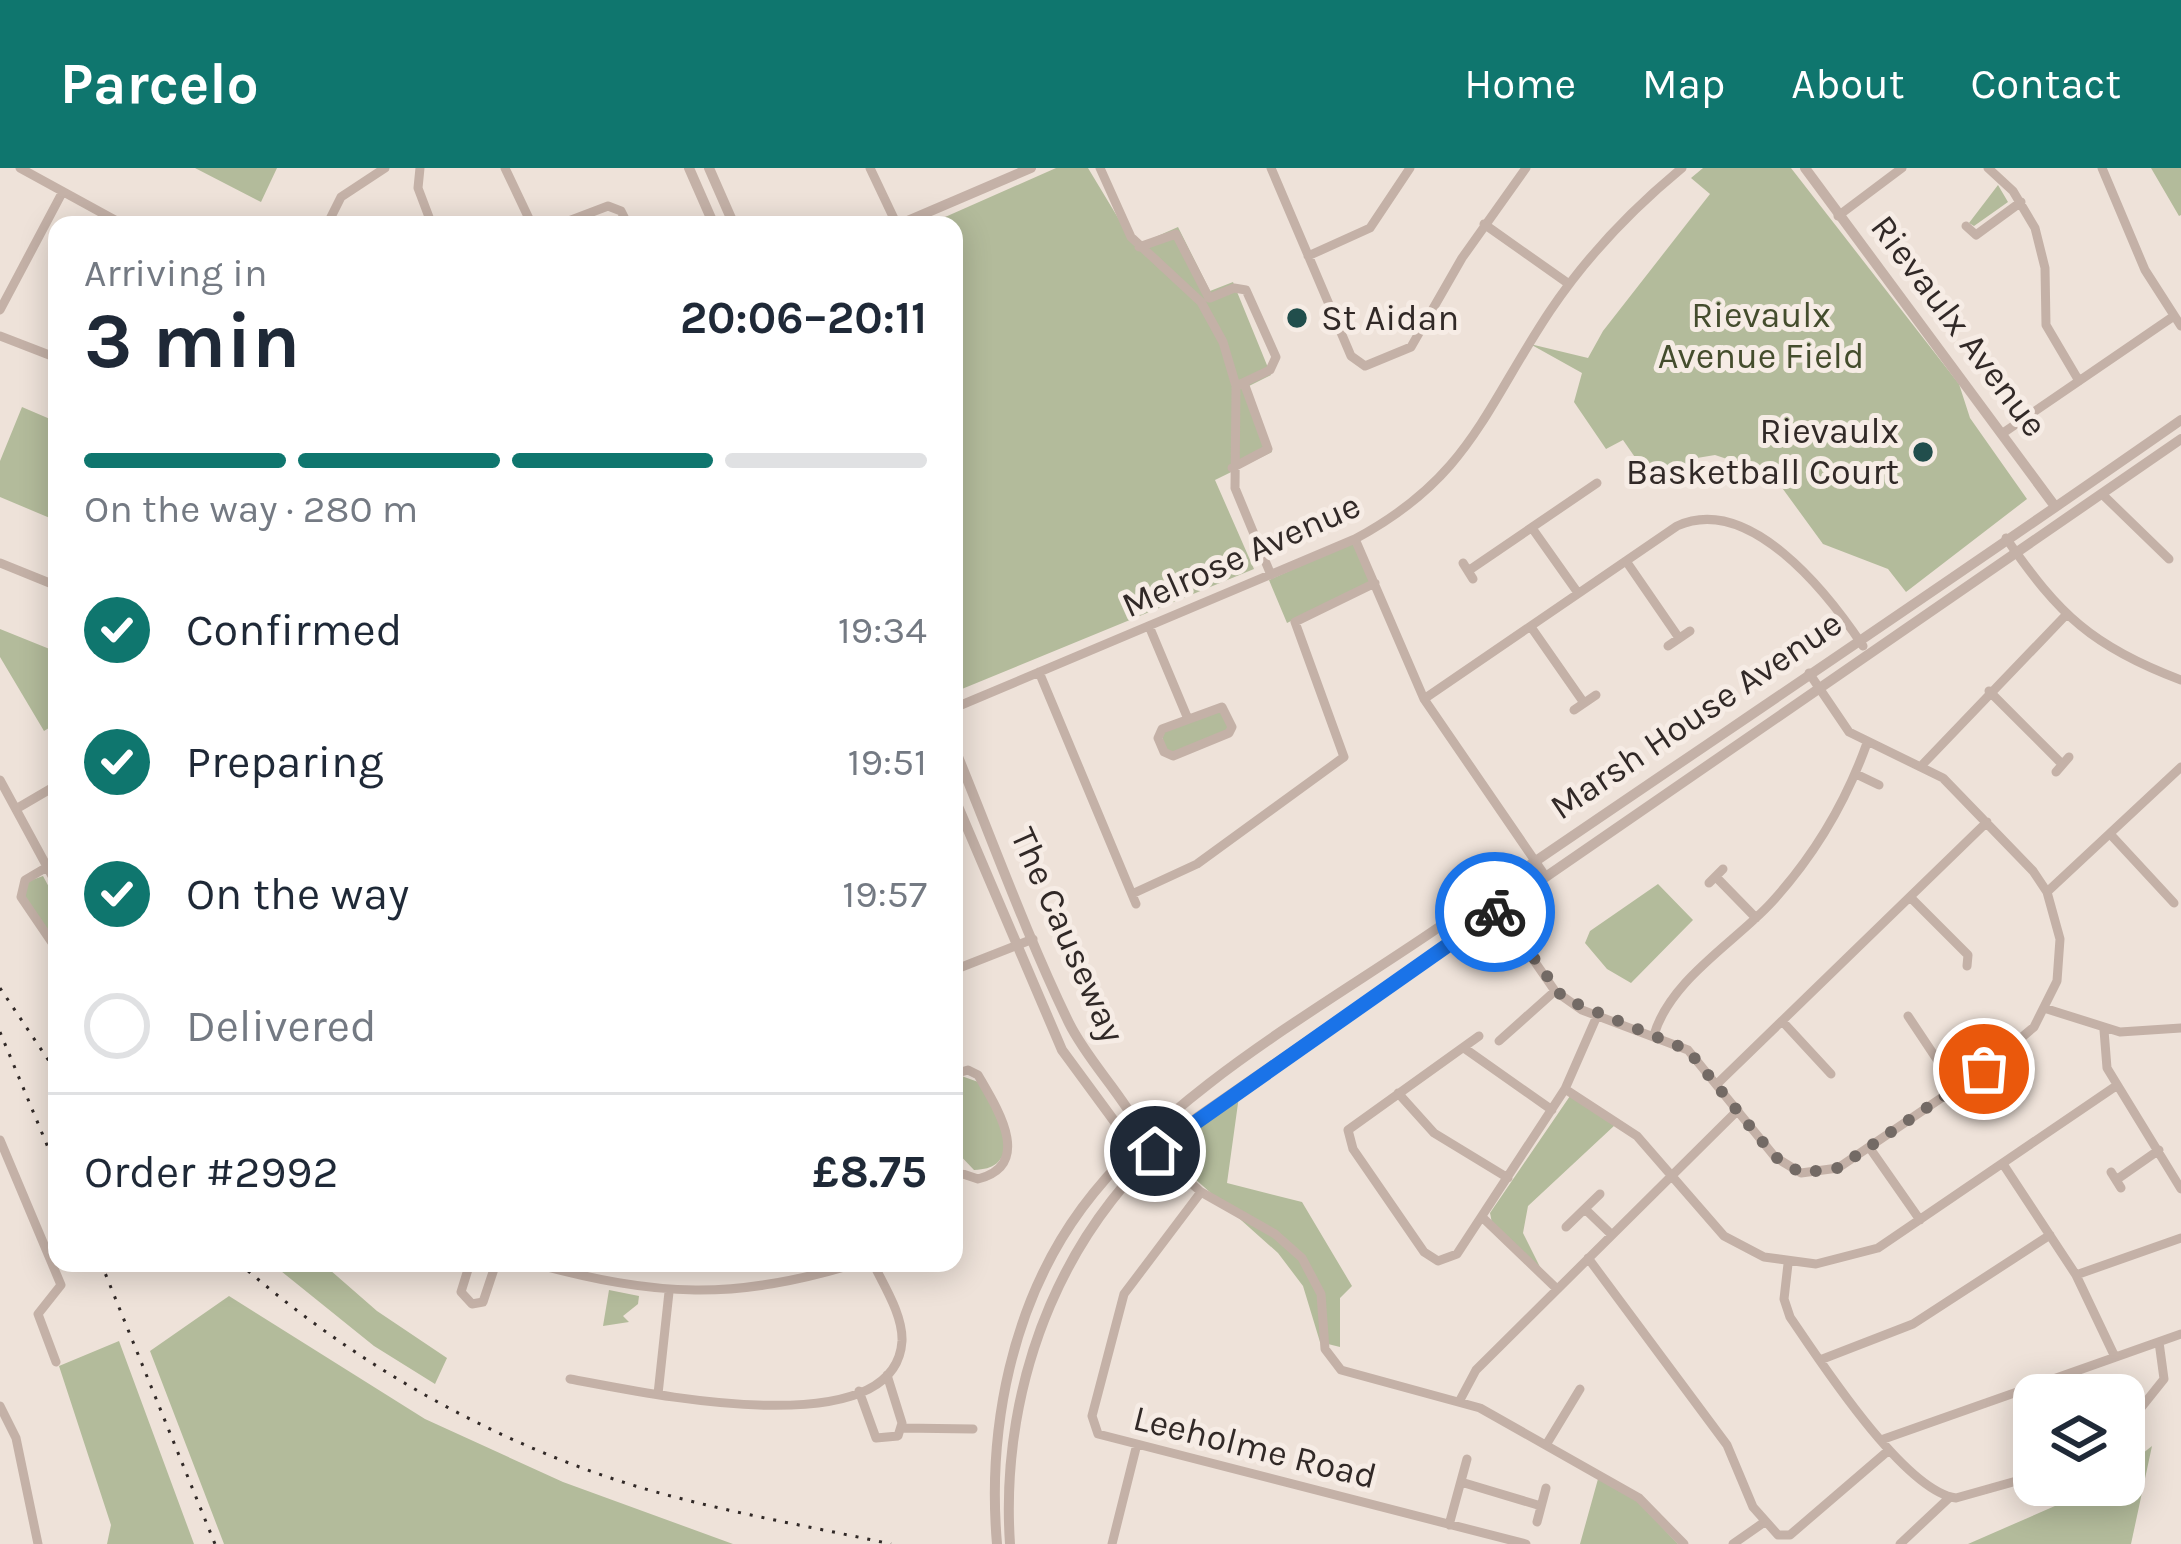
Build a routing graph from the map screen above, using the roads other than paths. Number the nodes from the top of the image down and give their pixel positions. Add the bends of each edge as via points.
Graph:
1 (20, 168) edge
2 (386, 168) edge
3 (419, 168) edge
4 (505, 168) edge
5 (688, 168) edge
6 (709, 168) edge
7 (870, 168) edge
8 (1031, 168) edge
9 (1100, 168) edge
10 (1271, 168) edge
11 (1410, 168) edge
12 (1526, 168) edge
13 (1682, 168) edge
14 (1805, 168) edge
15 (1902, 168) edge
16 (1988, 168) edge
17 (2102, 168) edge
18 (1009, 172) edge
19 (62, 193) junction
20 (2021, 202) junction
21 (50, 216) edge
22 (107, 216) edge
23 (333, 216) edge
24 (429, 216) edge
25 (526, 216) edge
26 (582, 216) edge
27 (622, 216) edge
28 (710, 216) edge
29 (730, 216) edge
30 (893, 216) edge
31 (916, 216) edge
32 (1838, 216) junction
33 (48, 219) edge
34 (1484, 224) junction
35 (1966, 226) dead end
36 (1139, 247) junction
37 (1308, 256) junction
38 (1569, 284) junction
39 (1206, 300) junction
40 (0, 310) edge
41 (2178, 321) edge
42 (0, 336) edge
43 (48, 355) edge
44 (2079, 381) junction
45 (1240, 384) junction
46 (2177, 423) edge
47 (2003, 433) junction
48 (2181, 438) edge
49 (1232, 468) junction
50 (1597, 484) dead end
51 (2103, 495) junction
52 (2054, 505) junction
53 (2065, 520) junction
54 (1532, 528) junction
55 (2006, 538) junction
56 (1355, 539) junction
57 (2017, 554) junction
58 (2170, 559) dead end
59 (1626, 561) junction
60 (0, 563) edge
61 (1468, 571) dead end
62 (1271, 575) junction
63 (48, 582) edge
64 (1375, 583) junction
65 (1578, 593) junction
66 (2065, 616) junction
67 (1149, 626) junction
68 (1531, 627) junction
69 (1690, 631) dead end
70 (1679, 638) junction
71 (1859, 640) junction
72 (1668, 646) dead end
73 (1869, 655) junction
74 (1039, 672) junction
75 (1809, 673) junction
76 (2181, 680) edge
77 (1820, 688) junction
78 (1989, 691) junction
79 (1596, 695) dead end
80 (1424, 699) junction
81 (963, 704) edge
82 (1189, 718) junction
83 (1867, 743) junction
84 (1923, 764) junction
85 (2062, 764) dead end
86 (2181, 767) edge
87 (963, 770) edge
88 (1856, 774) junction
89 (0, 780) edge
90 (1879, 784) dead end
91 (48, 790) edge
92 (978, 807) junction
93 (16, 809) junction
94 (963, 813) edge
95 (1987, 822) junction
96 (963, 826) edge
97 (2111, 835) junction
98 (1536, 861) junction
99 (47, 867) joint
100 (1716, 876) dead end
101 (1546, 877) junction
102 (2047, 892) junction
103 (1488, 894) junction
104 (1910, 897) junction
105 (2176, 905) edge
106 (1499, 910) junction
107 (1756, 918) junction
108 (48, 937) edge
109 (1033, 938) junction
110 (1017, 945) junction
111 (1983, 954) dead end
112 (963, 966) edge
113 (1556, 991) junction
114 (2047, 1010) junction
115 (1597, 1016) junction
116 (1908, 1016) dead end
117 (1782, 1021) junction
118 (2181, 1028) edge
119 (2104, 1030) junction
120 (1654, 1035) junction
121 (1479, 1036) dead end
122 (1500, 1042) dead end
123 (1464, 1048) junction
124 (963, 1071) edge
125 (1832, 1075) dead end
126 (1718, 1084) junction
127 (2116, 1086) junction
128 (1956, 1088) junction
129 (1565, 1089) junction
130 (1398, 1093) junction
131 (1552, 1110) junction
132 (1738, 1110) junction
133 (1142, 1137) junction
134 (0, 1140) edge
135 (1870, 1147) junction
136 (2159, 1150) junction
137 (1155, 1151) junction
138 (2003, 1164) junction
139 (963, 1169) edge
140 (1672, 1175) junction
141 (1508, 1178) junction
142 (2116, 1180) dead end
143 (2181, 1189) edge
144 (1201, 1192) junction
145 (1600, 1194) dead end
146 (1586, 1209) junction
147 (1482, 1217) junction
148 (1920, 1220) junction
149 (1566, 1227) dead end
150 (1612, 1235) junction
151 (2050, 1235) junction
152 (2181, 1238) edge
153 (48, 1252) edge
154 (1588, 1258) junction
155 (1788, 1264) junction
156 (56, 1272) edge
157 (467, 1272) edge
158 (493, 1272) edge
159 (574, 1272) edge
160 (825, 1272) edge
161 (877, 1272) edge
162 (2076, 1275) junction
163 (1557, 1289) junction
164 (668, 1292) junction
165 (2181, 1334) edge
166 (2159, 1342) junction
167 (1016, 1348) junction
168 (1032, 1352) junction
169 (2115, 1357) junction
170 (1820, 1360) junction
171 (56, 1362) dead end
172 (887, 1376) junction
173 (570, 1379) dead end
174 (1581, 1387) dead end
175 (859, 1391) junction
176 (658, 1394) junction
177 (1460, 1400) junction
178 (2145, 1403) edge
179 (0, 1406) edge
180 (902, 1428) junction
181 (973, 1430) dead end
182 (1137, 1444) junction
183 (1546, 1445) junction
184 (1885, 1445) junction
185 (1467, 1459) dead end
186 (2013, 1481) edge
187 (1461, 1482) junction
188 (1546, 1489) dead end
189 (1948, 1498) junction
190 (1541, 1506) junction
191 (1537, 1522) dead end
192 (1763, 1523) junction
193 (1449, 1525) junction
194 (1001, 1543) edge
195 (38, 1544) edge
196 (1112, 1544) edge
197 (1526, 1544) edge
198 (1684, 1544) edge
199 (1733, 1544) edge
200 (1900, 1544) edge

1 - 19 street
2 - 23 street via 352,186
3 - 24 street
4 - 25 street
5 - 28 street
6 - 29 street
7 - 30 street
8 - 18 street
9 - 36 street
10 - 37 street
11 - 37 street via 1370,228
12 - 34 street
13 - 38 street, Melrose Avenue
14 - 32 street, Rievaulx Avenue
15 - 32 street
16 - 20 street
17 - 41 street via 2144,270
18 - 31 street
19 - 21 street
19 - 22 street
20 - 35 street via 1978,240
20 - 44 street via 2042,249 2046,325
26 - 27 street via 608,206
32 - 47 street, Rievaulx Avenue
33 - 40 street
34 - 37 street via 1412,347 1372,364 1358,364
34 - 38 street
36 - 39 street
36 - 39 street via 1176,234
38 - 56 street, Melrose Avenue via 1473,442 1417,500
39 - 45 street
39 - 45 street via 1246,290 1276,357 1270,370
41 - 44 street
42 - 43 street
44 - 47 street
45 - 49 street
45 - 49 street via 1268,449
46 - 48 street
46 - 52 street, Marsh House Avenue
47 - 52 street, Rievaulx Avenue
48 - 51 street, Marsh House Avenue
49 - 62 street
50 - 54 street
51 - 53 street, Marsh House Avenue
51 - 58 street
52 - 53 street, Rievaulx Avenue
52 - 55 street, Marsh House Avenue
53 - 57 street, Marsh House Avenue
54 - 61 street
54 - 65 street
55 - 57 street
55 - 71 street, Marsh House Avenue
56 - 62 street, Melrose Avenue
56 - 64 street
57 - 66 street
57 - 73 street, Marsh House Avenue
59 - 65 street
59 - 70 street
59 - 71 street via 1690,520 1737,522 1820,587
60 - 63 street
62 - 67 street, Melrose Avenue
64 - 74 street via 1295,622 1344,757 1197,864 1134,899
64 - 80 street
65 - 68 street
66 - 76 street via 2107,649
66 - 78 street
67 - 74 street, Melrose Avenue
67 - 82 street
68 - 79 street via 1579,707
68 - 80 street
69 - 70 street
70 - 72 street
71 - 73 street
71 - 75 street, Marsh House Avenue
73 - 77 street, Marsh House Avenue
74 - 81 street, Melrose Avenue
75 - 77 street
75 - 98 street, Marsh House Avenue
77 - 83 street via 1844,726
77 - 101 street, Marsh House Avenue
78 - 84 street
78 - 85 street
80 - 98 street
82 - 82 street via 1222,707 1232,731 1168,756 1159,732
83 - 84 street
83 - 88 street
84 - 95 street
86 - 97 street
87 - 92 street, The Causeway
88 - 90 street
88 - 107 street via 1813,851
89 - 93 street
91 - 93 street
92 - 94 street
92 - 109 street, The Causeway
93 - 99 street
95 - 102 street
95 - 104 street
96 - 110 street, The Causeway
97 - 102 street
97 - 105 street
98 - 101 street
98 - 103 street, Marsh House Avenue
99 - 108 street via 25,880 21,897
100 - 107 street
101 - 106 street, Marsh House Avenue
102 - 114 street via 2061,953
103 - 106 street
103 - 133 street, Marsh House Avenue
104 - 111 street via 1967,961
104 - 117 street
106 - 113 street
106 - 137 street, Marsh House Avenue
107 - 120 street via 1673,998
109 - 110 street
109 - 133 street, The Causeway via 1082,1048
110 - 112 street
110 - 133 street, The Causeway via 1077,1074 1123,1132
113 - 115 street
113 - 122 street
114 - 119 street
114 - 128 street via 2010,1051
115 - 120 street
115 - 129 street
116 - 128 street
117 - 125 street
117 - 126 street
118 - 119 street
119 - 127 street
120 - 126 street via 1688,1050
121 - 123 street
123 - 130 street
123 - 131 street
124 - 139 street via 978,1075 1010,1141 1001,1170 979,1179
126 - 132 street
127 - 136 street
127 - 138 street
128 - 135 street
129 - 131 street
129 - 140 street via 1619,1120
130 - 141 street via 1424,1125
130 - 147 street via 1350,1127 1354,1149 1431,1258 1457,1254
131 - 141 street
132 - 135 street via 1781,1163 1801,1173 1831,1172
132 - 140 street
133 - 137 street, The Causeway
133 - 167 street, Marsh House Avenue via 1078,1212
134 - 153 street
135 - 148 street
136 - 142 street
136 - 143 street
137 - 144 street
137 - 168 street, Marsh House Avenue via 1100,1214
138 - 148 street
138 - 151 street
140 - 150 street
140 - 155 street via 1724,1236
141 - 147 street
144 - 177 street via 1302,1258 1321,1294 1325,1349 1341,1370
144 - 182 street, Leeholme Road via 1124,1294 1092,1416 1098,1434
145 - 146 street
146 - 149 street
146 - 150 street
147 - 163 street
148 - 155 street via 1865,1254
150 - 154 street
151 - 162 street
151 - 170 street via 1912,1324
152 - 162 street
154 - 163 street
154 - 192 street via 1727,1444
155 - 170 street via 1786,1309
156 - 171 street via 62,1285 38,1314
157 - 158 street via 461,1292 472,1304 483,1302
159 - 164 street
160 - 164 street via 774,1286
161 - 172 street via 901,1329
162 - 169 street
163 - 177 street via 1476,1370
164 - 176 street
165 - 166 street
166 - 169 street
166 - 178 street via 2164,1379
167 - 168 street
167 - 194 street, Marsh House Avenue via 994,1459
168 - 194 street, Marsh House Avenue
169 - 184 street
170 - 184 street
172 - 175 street
172 - 180 street
173 - 176 street
174 - 183 street
175 - 176 street via 773,1407
175 - 180 street via 876,1438 898,1436
177 - 183 street
179 - 195 street via 16,1438
180 - 181 street
182 - 193 street, Leeholme Road
182 - 196 street
183 - 198 street via 1639,1498
184 - 189 street
184 - 192 street via 1790,1535
185 - 187 street
186 - 189 street
187 - 190 street
187 - 193 street
188 - 190 street
189 - 200 street
190 - 191 street
192 - 199 street
193 - 197 street, Leeholme Road

